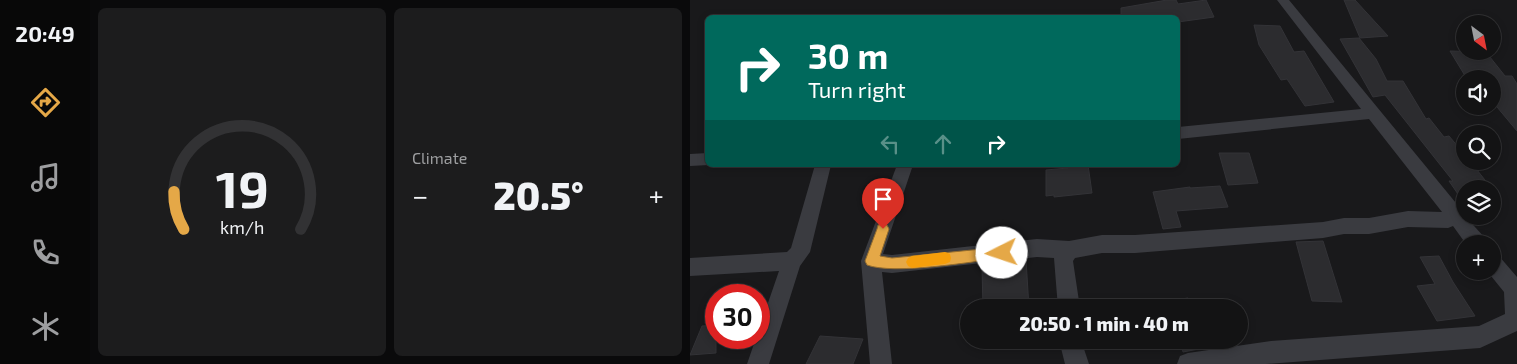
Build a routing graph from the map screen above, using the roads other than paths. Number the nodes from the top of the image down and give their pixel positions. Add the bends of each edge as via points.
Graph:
1 (1283, 0) edge
2 (1374, 113) junction
3 (1180, 133) edge
4 (705, 159) edge
5 (690, 160) edge
6 (822, 167) edge
7 (904, 167) edge
8 (1448, 220) dead end
9 (1471, 235) edge
10 (1069, 250) junction
11 (792, 261) junction
12 (871, 261) junction
13 (690, 267) edge
14 (1501, 273) edge
15 (1068, 299) edge
16 (1072, 349) edge
17 (758, 364) edge
18 (881, 364) edge
19 (1078, 364) edge
20 (1188, 364) edge

1 - 2 street
2 - 3 street
2 - 9 street
4 - 5 street
6 - 11 street via 800,252
7 - 12 street
8 - 10 street via 1408,219 1369,226 1102,244
10 - 12 street via 1037,248 901,263
10 - 15 street via 1063,260
11 - 13 street
11 - 17 street
12 - 18 street
14 - 20 street via 1514,288 1516,320 1480,337 1271,352
16 - 19 street

